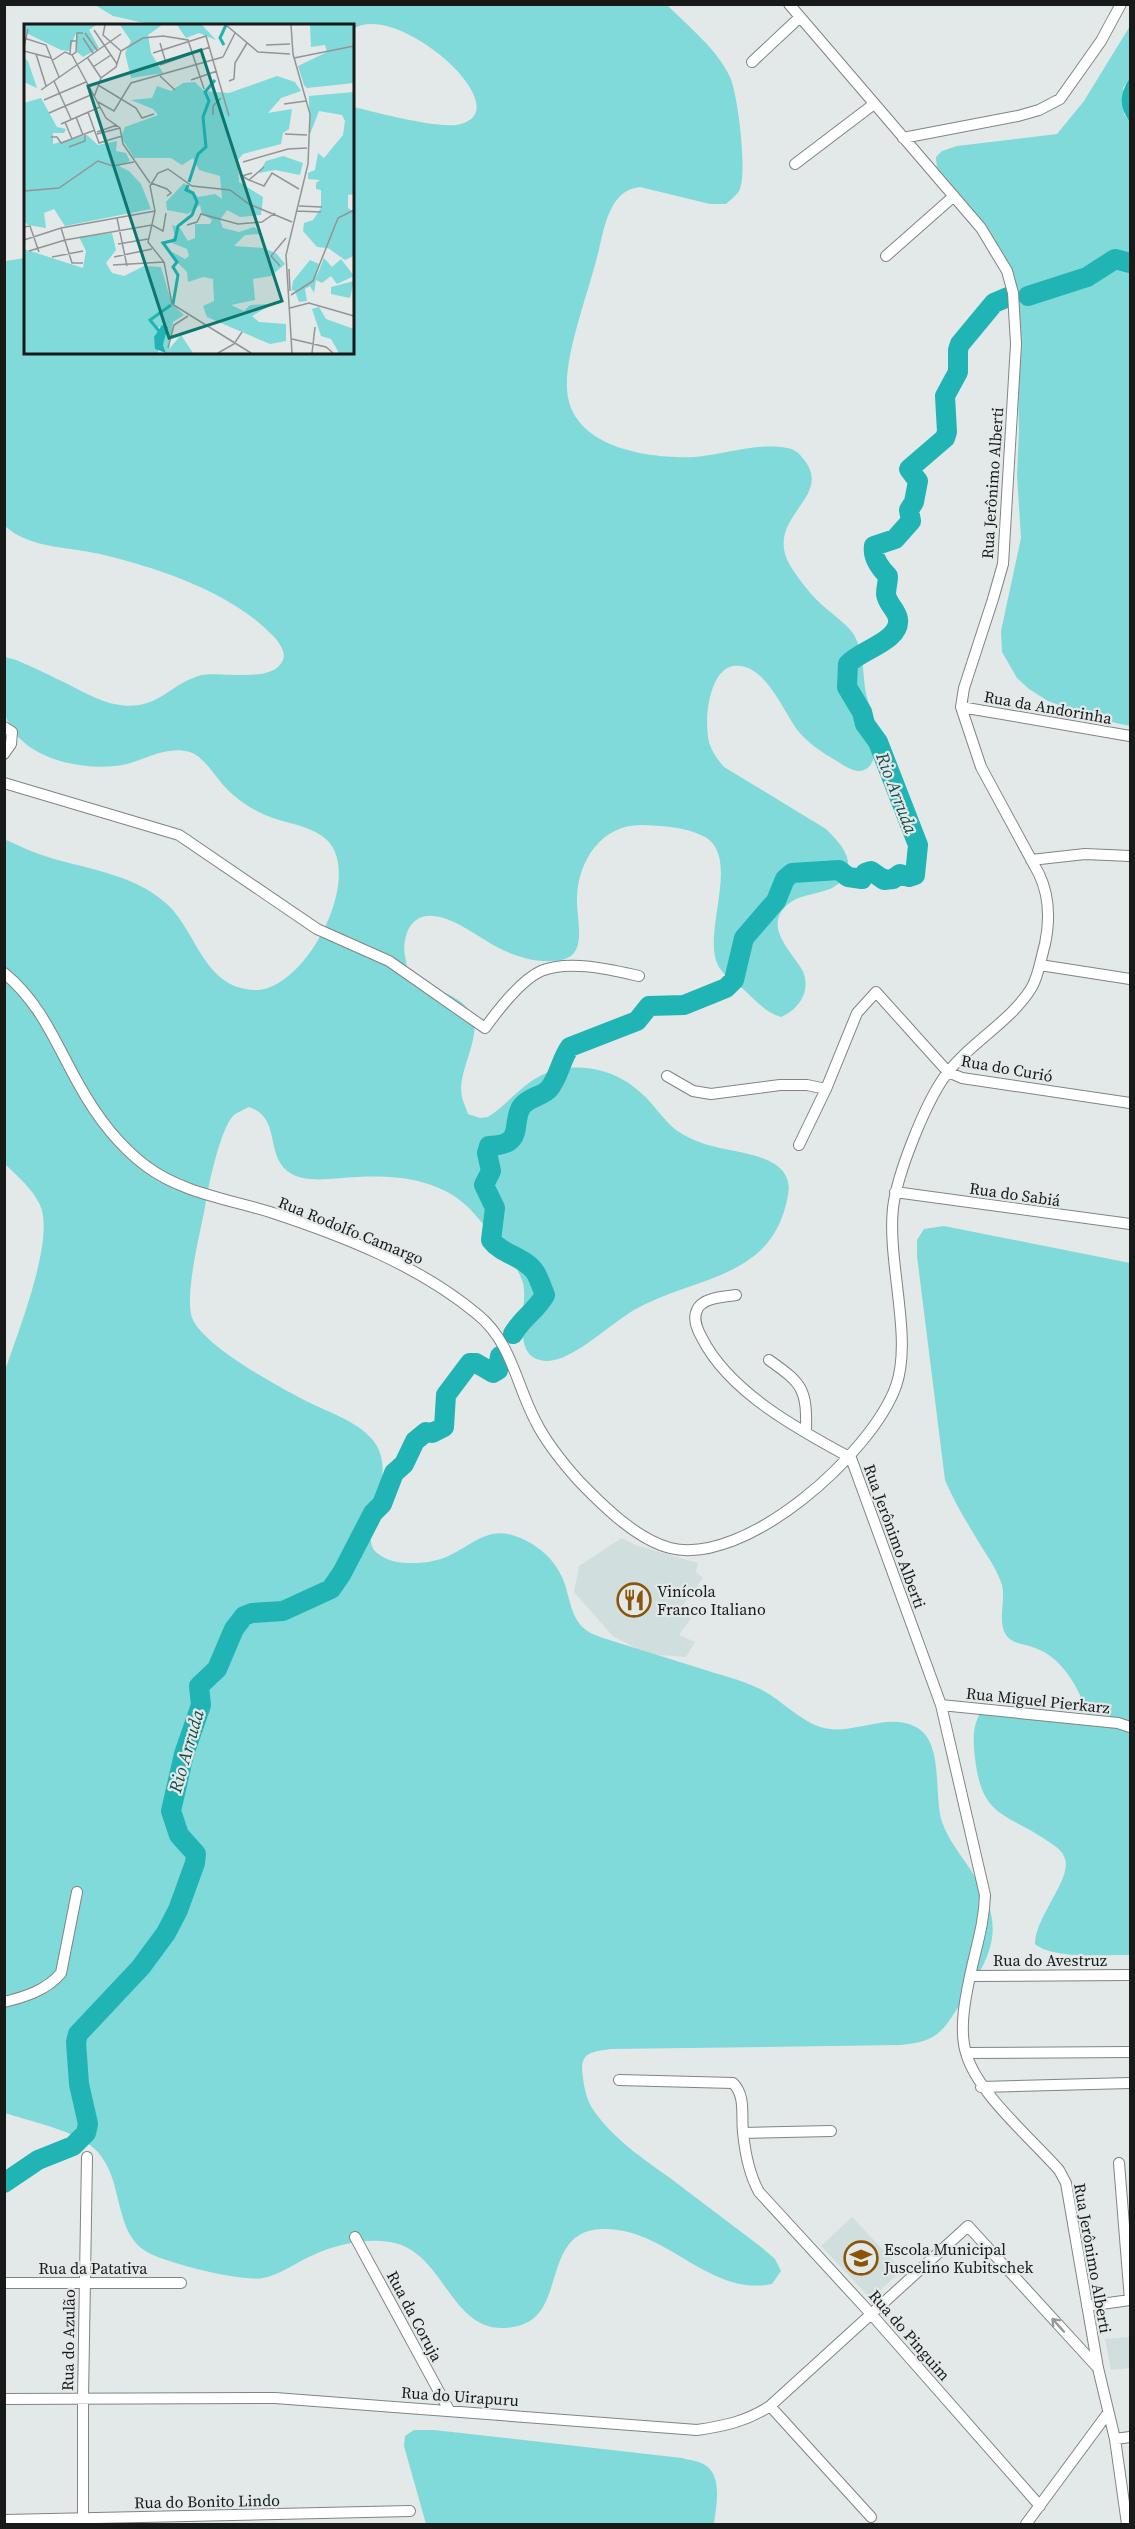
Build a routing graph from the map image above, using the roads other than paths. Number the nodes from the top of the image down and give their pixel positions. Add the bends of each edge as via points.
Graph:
1 (789, 4) edge
2 (1121, 4) edge
3 (800, 17) junction
4 (752, 62) dead end
5 (874, 104) junction
6 (903, 138) junction
7 (795, 164) dead end
8 (954, 196) junction
9 (886, 256) dead end
10 (961, 707) junction
11 (4, 727) edge
12 (1131, 736) edge
13 (4, 754) edge
14 (4, 783) edge
15 (1131, 856) edge
16 (1031, 860) junction
17 (1040, 965) junction
18 (4, 973) edge
19 (639, 976) dead end
20 (1131, 979) edge
21 (948, 1072) junction
22 (667, 1076) dead end
23 (826, 1089) junction
24 (1131, 1103) edge
25 (800, 1145) dead end
26 (895, 1192) junction
27 (1131, 1224) edge
28 (736, 1295) dead end
29 (769, 1360) dead end
30 (806, 1432) junction
31 (851, 1458) junction
32 (941, 1705) junction
33 (1131, 1727) edge
34 (77, 1893) dead end
35 (1131, 1975) edge
36 (970, 1976) junction
37 (4, 2002) edge
38 (1131, 2052) edge
39 (966, 2053) junction
40 (619, 2080) dead end
41 (1131, 2083) edge
42 (981, 2087) junction
43 (831, 2131) dead end
44 (743, 2133) junction
45 (87, 2157) dead end
46 (1119, 2163) dead end
47 (355, 2237) dead end
48 (4, 2283) edge
49 (84, 2283) junction
50 (181, 2283) dead end
51 (1130, 2300) edge
52 (1087, 2306) junction
53 (872, 2315) junction
54 (1098, 2368) junction
55 (4, 2399) edge
56 (82, 2399) junction
57 (770, 2406) junction
58 (448, 2410) junction
59 (1107, 2413) junction
60 (1131, 2438) edge
61 (1114, 2439) junction
62 (1040, 2506) junction
63 (410, 2511) dead end
64 (871, 2517) dead end
65 (354, 2519) edge
66 (4, 2520) edge
67 (83, 2521) edge
68 (1026, 2524) edge
69 (1127, 2524) edge

1 - 3 street, Rua Jerônimo Alberti
2 - 6 street via 1101,41 1060,99 1029,113
3 - 4 street
3 - 5 street, Rua Jerônimo Alberti
5 - 6 street, Rua Jerônimo Alberti
5 - 7 street
6 - 8 street, Rua Jerônimo Alberti
8 - 9 street
8 - 10 street, Rua Jerônimo Alberti via 981,228 1007,271 1016,321 1003,564
10 - 12 street, Rua da Andorinha
10 - 16 street, Rua Jerônimo Alberti via 981,767
11 - 13 street via 13,737
14 - 19 street via 179,835 317,929 389,961 485,1028 500,1008 542,971 572,966
15 - 16 street via 1085,854
16 - 17 street, Rua Jerônimo Alberti via 1045,886 1049,906
17 - 20 street
17 - 21 street, Rua Jerônimo Alberti via 1031,987 1013,1009
18 - 31 street, Rua Rodolfo Camargo via 44,1016 80,1088 113,1135 146,1166 198,1192 271,1213 403,1264 482,1317 510,1356 534,1420 550,1447 582,1483 650,1542 675,1550 696,1550 756,1532
21 - 23 street, Rua do Curió via 876,992 857,1013
21 - 24 street, Rua do Curió via 962,1078
21 - 26 street, Rua Jerônimo Alberti via 930,1098
22 - 23 street via 711,1095 780,1085
23 - 25 street
26 - 27 street, Rua do Sabiá
26 - 31 street, Rua Jerônimo Alberti via 892,1241 901,1366 887,1404
28 - 30 street via 708,1300 698,1307 697,1328 705,1345 736,1381
29 - 30 street via 802,1387
30 - 31 street
31 - 32 street, Rua Jerônimo Alberti
32 - 33 street, Rua Miguel Pierkarz
32 - 36 street, Rua Jerônimo Alberti via 985,1895 985,1919
34 - 37 street via 61,1973 37,1992
35 - 36 street, Rua do Avestruz
36 - 39 street, Rua Jerônimo Alberti via 963,2022
38 - 39 street
39 - 42 street, Rua Jerônimo Alberti
40 - 44 street, Rua do Pinguim via 733,2083 742,2098
41 - 42 street
42 - 52 street, Rua Jerônimo Alberti via 1053,2162 1066,2183
43 - 44 street
44 - 53 street, Rua do Pinguim via 750,2176 759,2192
45 - 49 street, Rua do Azulão
46 - 51 street
47 - 58 street, Rua da Coruja
48 - 49 street, Rua da Patativa
49 - 50 street, Rua da Patativa
49 - 56 street, Rua do Azulão
51 - 52 street
52 - 54 street, Rua Jerônimo Alberti
54 -> 53 street, Rua do Uirapuru via 968,2226
53 - 57 street, Rua do Uirapuru
53 - 62 street, Rua do Pinguim
54 - 59 street, Rua Jerônimo Alberti
55 - 56 street, Rua do Uirapuru
56 - 58 street, Rua do Uirapuru via 275,2398
56 - 67 street, Rua do Azulão
57 - 58 street, Rua do Uirapuru via 731,2425 697,2430
57 - 64 street
59 - 61 street, Rua Jerônimo Alberti
59 - 62 street
60 - 61 street
61 - 69 street, Rua Jerônimo Alberti
62 - 68 street
63 - 65 street, Rua do Bonito Lindo
65 - 67 street, Rua do Bonito Lindo
66 - 67 street, Rua do Bonito Lindo

